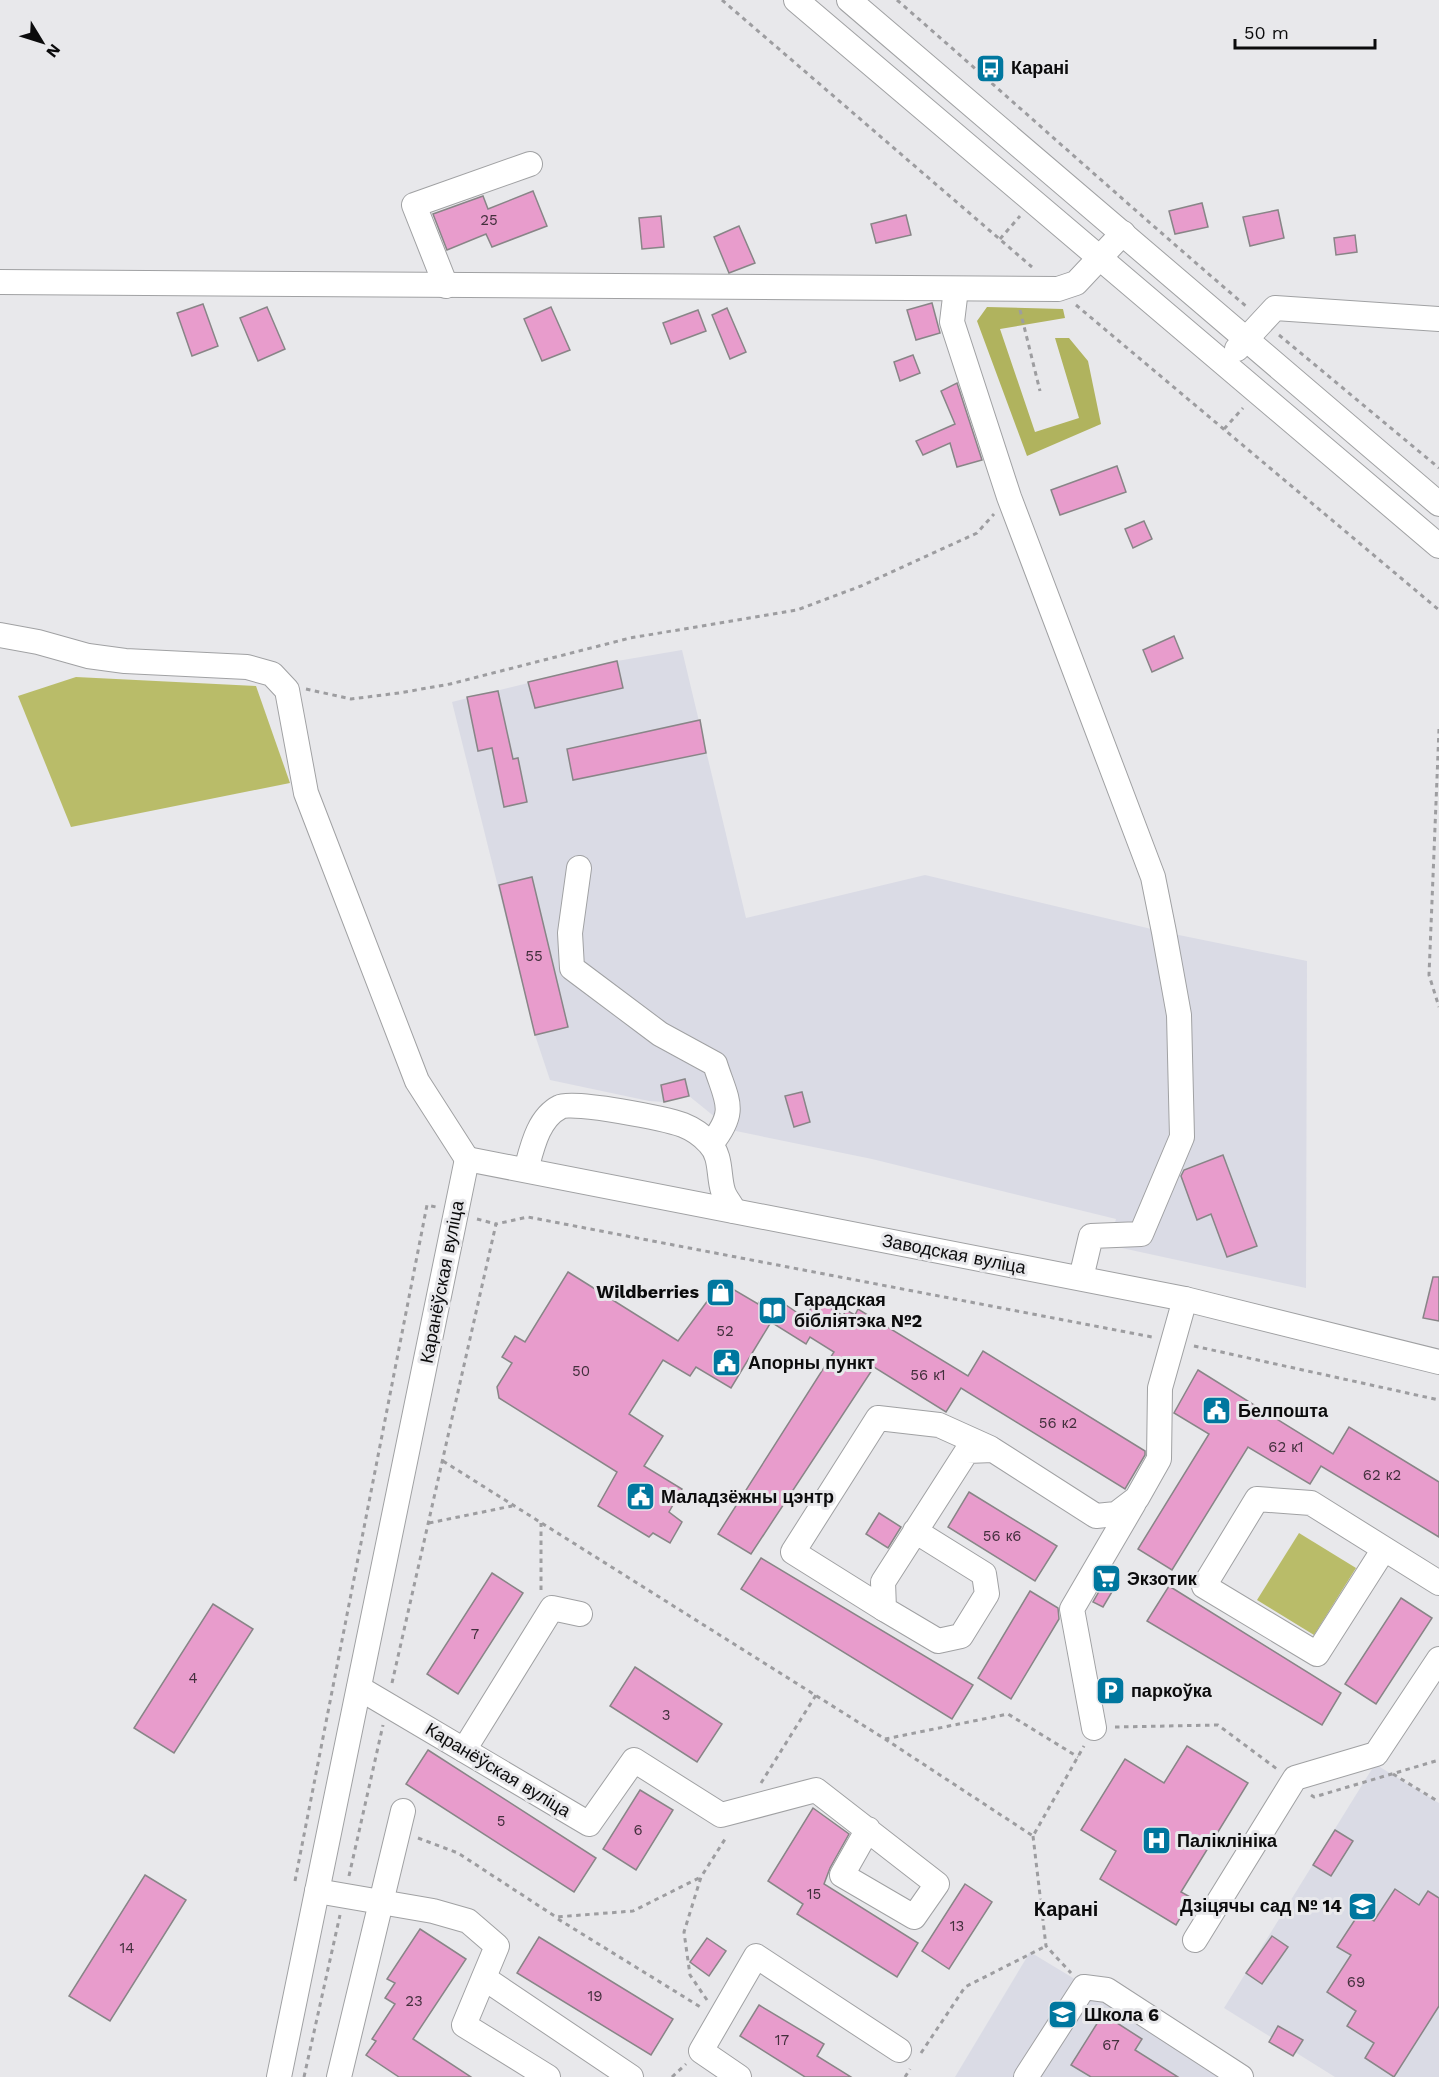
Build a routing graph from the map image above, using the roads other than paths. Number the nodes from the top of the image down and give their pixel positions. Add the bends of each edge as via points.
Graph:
1 (796, 0) edge
2 (849, 0) edge
3 (530, 164) dead end
4 (1123, 233) junction
5 (1100, 256) junction
6 (0, 282) edge
7 (446, 286) junction
8 (956, 289) junction
9 (1439, 319) edge
10 (1247, 339) junction
11 (1225, 362) junction
12 (1439, 504) edge
13 (1439, 546) edge
14 (0, 635) edge
15 (579, 868) dead end
16 (711, 1144) junction
17 (466, 1159) junction
18 (526, 1170) junction
19 (734, 1211) junction
20 (1081, 1278) junction
21 (1185, 1299) junction
22 (1439, 1362) edge
23 (993, 1450) junction
24 (1137, 1498) junction
25 (915, 1531) junction
26 (1384, 1549) junction
27 (1439, 1583) edge
28 (884, 1609) junction
29 (580, 1614) dead end
30 (1439, 1659) edge
31 (359, 1688) junction
32 (1094, 1728) road end
33 (464, 1750) junction
34 (400, 1820) road end
35 (868, 1829) dead end
36 (317, 1891) junction
37 (380, 1900) junction
38 (1196, 1940) dead end
39 (484, 1978) junction
40 (909, 2059) road end
41 (279, 2077) edge
42 (339, 2077) edge
43 (548, 2077) edge
44 (631, 2077) edge
45 (739, 2077) edge
46 (1026, 2077) edge
47 (1241, 2077) edge

1 - 5 street
2 - 4 street
3 - 7 street via 414,205
4 - 5 street
4 - 10 street
5 - 8 street via 1076,283 1058,289
5 - 11 street
6 - 7 street
7 - 8 street
8 - 20 street via 952,322 1010,497 1153,877 1179,1015 1182,1137 1141,1234 1091,1236
9 - 10 street via 1275,308
10 - 11 street
10 - 12 street
11 - 13 street
14 - 17 street via 88,656 247,667 272,674 286,690 306,793 417,1081
15 - 16 street via 570,933 572,968 660,1034 715,1064 729,1107 726,1126
16 - 18 street via 698,1132 680,1124 579,1104 561,1106 536,1135
16 - 19 street via 718,1158 723,1193
17 - 18 street, Заводская вуліца
17 - 31 street, Каранёўская вуліца
18 - 19 street, Заводская вуліца
19 - 20 street, Заводская вуліца
20 - 21 street, Заводская вуліца
21 - 22 street, Заводская вуліца
21 - 24 street via 1160,1388 1160,1459
23 - 24 street via 1096,1516 1116,1514
23 - 25 street via 967,1451
23 - 28 street via 939,1425 878,1418 793,1552
24 - 32 street via 1072,1609
25 - 28 street via 883,1582
25 - 28 street via 984,1574 987,1594 961,1636 938,1641
26 - 26 street via 1311,1503 1257,1499 1204,1586 1317,1654
26 - 27 street
29 - 33 street via 552,1608
30 - 38 street via 1376,1754 1295,1778
31 - 33 street, Каранёўская вуліца
31 - 36 street, Каранёўская вуліца
33 - 35 street, Каранёўская вуліца via 589,1824 634,1760 721,1815 816,1790
34 - 37 street
36 - 37 street
36 - 41 street, Каранёўская вуліца
37 - 39 street via 468,1921 497,1946
37 - 42 street
39 - 43 street via 464,2025
39 - 44 street
40 - 45 street via 756,1956 701,2051
46 - 47 street via 1084,1987 1107,1990

